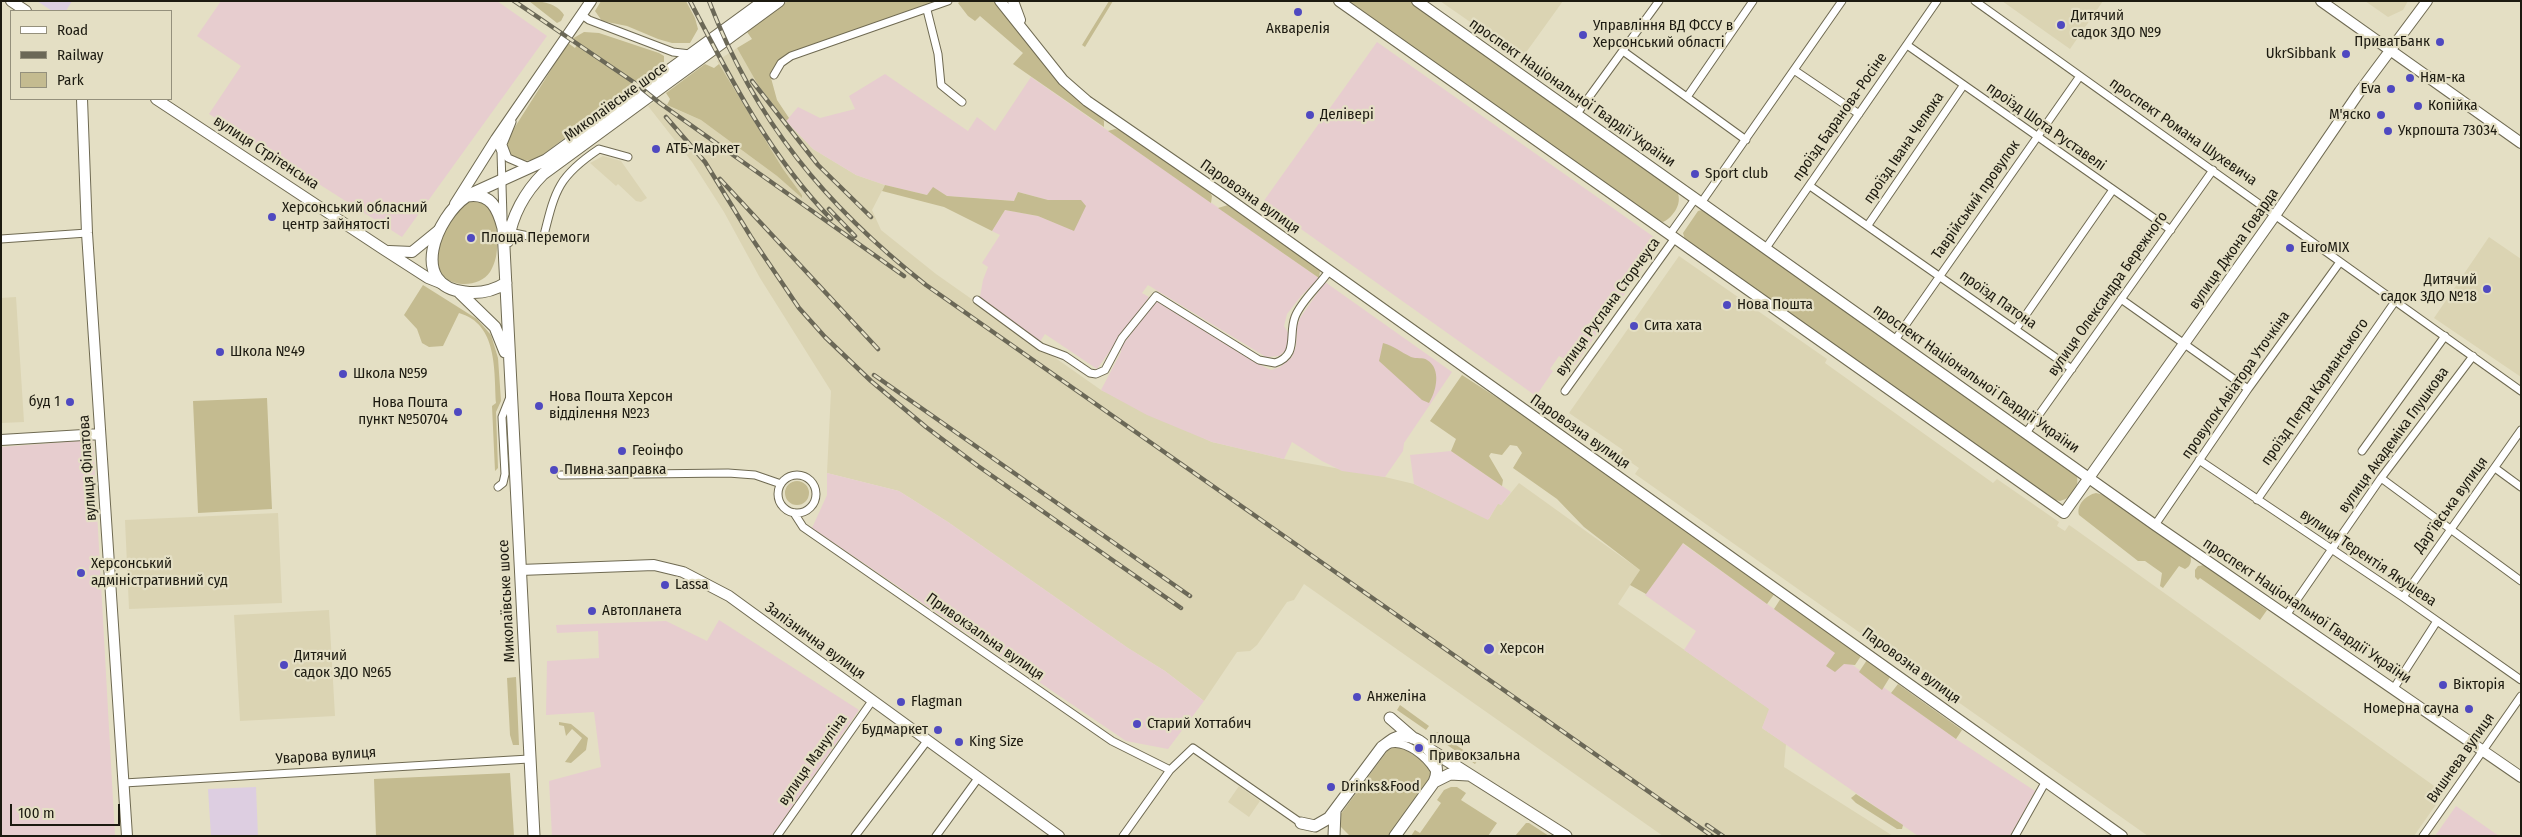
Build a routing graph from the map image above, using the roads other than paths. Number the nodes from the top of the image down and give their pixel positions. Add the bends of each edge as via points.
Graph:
1 (11, 1) edge
2 (591, 1) edge
3 (764, 1) edge
4 (778, 1) edge
5 (948, 1) edge
6 (1000, 1) edge
7 (1012, 1) edge
8 (1339, 1) edge
9 (1417, 1) edge
10 (1659, 1) edge
11 (1753, 1) edge
12 (1937, 1) edge
13 (1975, 1) edge
14 (2321, 1) edge
15 (2427, 1) edge
16 (1841, 2) edge
17 (24, 10) edge
18 (927, 10) junction
19 (582, 15) junction
20 (1032, 40) junction
21 (1907, 45) junction
22 (1623, 51) junction
23 (2390, 51) junction
24 (690, 54) junction
25 (1794, 70) junction
26 (774, 75) dead end
27 (2080, 76) junction
28 (1963, 86) junction
29 (1687, 97) junction
30 (82, 100) edge
31 (158, 100) edge
32 (962, 102) dead end
33 (1859, 114) junction
34 (1576, 115) junction
35 (2037, 137) junction
36 (499, 140) junction
37 (1746, 140) junction
38 (2521, 142) edge
39 (628, 157) dead end
40 (534, 167) junction
41 (2213, 170) junction
42 (501, 180) junction
43 (1810, 186) junction
44 (2112, 191) junction
45 (467, 196) junction
46 (1698, 201) junction
47 (451, 211) junction
48 (2276, 214) junction
49 (1868, 225) junction
50 (439, 229) junction
51 (506, 230) junction
52 (2171, 230) junction
53 (87, 234) junction
54 (1672, 236) junction
55 (1, 239) edge
56 (1766, 248) junction
57 (383, 250) junction
58 (2340, 262) junction
59 (1329, 271) junction
60 (1941, 276) junction
61 (506, 283) junction
62 (443, 284) junction
63 (458, 291) junction
64 (2121, 299) junction
65 (977, 300) dead end
66 (2396, 300) junction
67 (2016, 329) junction
68 (2445, 336) junction
69 (1895, 340) junction
70 (2185, 344) junction
71 (2472, 356) junction
72 (509, 365) junction
73 (2072, 369) junction
74 (2248, 388) junction
75 (1565, 391) dead end
76 (2521, 391) edge
77 (511, 394) junction
78 (2521, 430) edge
79 (2026, 433) junction
80 (100, 434) junction
81 (1, 440) edge
82 (2362, 451) dead end
83 (2199, 460) junction
84 (2495, 468) junction
85 (561, 475) dead end
86 (2090, 477) junction
87 (2381, 478) junction
88 (781, 484) junction
89 (498, 487) dead end
90 (2521, 487) edge
91 (2257, 500) junction
92 (794, 513) junction
93 (2155, 525) junction
94 (2449, 530) junction
95 (2332, 549) junction
96 (520, 570) junction
97 (2521, 581) edge
98 (2403, 597) junction
99 (2287, 614) junction
100 (2438, 621) junction
101 (2521, 680) edge
102 (2394, 688) junction
103 (2521, 696) edge
104 (872, 701) junction
105 (927, 741) junction
106 (1421, 744) junction
107 (1382, 746) junction
108 (2482, 750) junction
109 (529, 758) junction
110 (1170, 770) junction
111 (1471, 776) junction
112 (979, 777) junction
113 (2521, 777) edge
114 (2046, 781) junction
115 (124, 782) junction
116 (1434, 782) junction
117 (1334, 822) edge
118 (1301, 823) junction
119 (127, 836) edge
120 (534, 836) edge
121 (777, 836) edge
122 (855, 836) edge
123 (936, 836) edge
124 (1059, 836) edge
125 (1123, 836) edge
126 (1319, 836) edge
127 (1344, 836) edge
128 (1395, 836) edge
129 (1566, 836) edge
130 (2015, 836) edge
131 (2122, 836) edge
132 (2423, 836) edge

1 - 17 street
2 - 19 street
3 - 24 main road, Миколаївське шосе
4 - 51 main road, Миколаївське шосе via 543,174 528,190
5 - 18 street
6 - 20 street, Паровозна вулиця
7 - 20 street, Паровозна вулиця
8 - 54 street
9 - 34 street, проспект Національної Гвардії України
10 - 22 street
11 - 29 street
12 - 21 street, проїзд Баранова-Росіне
13 - 27 street, проспект Романа Шухевича
14 - 23 street
15 - 23 street, вулиця Джона Говарда
16 - 25 street
18 - 26 street via 795,54 780,63
18 - 32 street via 938,54 941,85
19 - 24 street via 673,52
19 - 36 street
20 - 59 street, Паровозна вулиця via 1063,80 1087,102
21 - 28 street, проїзд Шота Руставелі
21 - 33 street, проїзд Баранова-Росіне
22 - 29 street
22 - 34 street
23 - 38 street
23 - 48 street, вулиця Джона Говарда
24 - 40 main road, Миколаївське шосе
25 - 33 street
25 - 37 street
27 - 35 street, Таврійський провулок
27 - 41 street, проспект Романа Шухевича
28 - 35 street, проїзд Шота Руставелі
28 - 49 street, проїзд Івана Челюка
29 - 37 street
30 - 53 street, вулиця Філатова
31 - 57 street, вулиця Стрітенська
33 - 43 street, проїзд Баранова-Росіне
34 - 46 street, проспект Національної Гвардії України
35 - 44 street, проїзд Шота Руставелі
35 - 60 street, Таврійський провулок
36 - 40 street via 508,158
36 - 42 street
36 - 47 street
37 - 46 street
39 - 51 street via 599,150 568,173 557,191 543,239
40 - 42 main road, Миколаївське шосе
41 - 48 street, проспект Романа Шухевича
41 - 52 street, вулиця Олександра Бережного
42 - 45 main road, Миколаївське шосе
42 - 51 street
43 - 49 street, проїзд Патона
43 - 56 street, проїзд Баранова-Росіне
44 - 52 street, проїзд Шота Руставелі
44 - 67 street
45 - 47 main road
45 - 51 main road via 480,196 491,201 498,209
46 - 54 street, вулиця Руслана Сторчеуса
46 - 56 street, проспект Національної Гвардії України
47 - 50 main road
48 - 58 street, проспект Романа Шухевича
48 - 70 street, вулиця Джона Говарда
49 - 60 street, проїзд Патона
50 - 57 street, вулиця Стрітенська via 412,252
50 - 62 main road via 431,256 432,266
51 - 61 main road, Миколаївське шосе
52 - 64 street, вулиця Олександра Бережного
53 - 55 street
53 - 80 street, вулиця Філатова
54 - 75 street, вулиця Руслана Сторчеуса
54 - 86 street, вулиця Джона Говарда via 2064,513
56 - 69 street, проспект Національної Гвардії України
57 - 62 street, вулиця Стрітенська
58 - 66 street, проспект Романа Шухевича
58 - 74 street, провулок Авіатора Уточкіна
59 - 65 street via 1295,317 1289,354 1275,363 1259,360 1156,296 1122,338 1105,370 1090,373 1065,356 1041,347
59 - 114 street, Паровозна вулиця
60 - 67 street, проїзд Патона
60 - 69 street, Таврійський провулок
61 - 63 main road via 485,291
61 - 72 main road, Миколаївське шосе
62 - 63 main road
63 - 72 main road, Миколаївське шосе via 495,327
64 - 70 street
64 - 73 street, вулиця Олександра Бережного
66 - 68 street, проспект Романа Шухевича
66 - 91 street, проїзд Петра Карманського
67 - 73 street, проїзд Патона
68 - 71 street, проспект Романа Шухевича
68 - 82 street
69 - 79 street, проспект Національної Гвардії України
70 - 74 street
70 - 86 street, вулиця Джона Говарда
71 - 76 street, проспект Романа Шухевича
71 - 87 street, вулиця Академіка Глушкова
72 - 77 main road, Миколаївське шосе
73 - 79 street, вулиця Олександра Бережного
74 - 83 street, провулок Авіатора Уточкіна
77 - 89 street via 502,417 505,474 503,483
77 - 96 main road, Миколаївське шосе
78 - 84 street, Дар'ївська вулиця
79 - 86 street, проспект Національної Гвардії України
80 - 81 street
80 - 115 street, вулиця Філатова
83 - 91 street, вулиця Терентія Якушева
83 - 93 street, провулок Авіатора Уточкіна
84 - 90 street
84 - 94 street, Дар'ївська вулиця
85 - 88 street via 755,475
86 - 93 street, проспект Національної Гвардії України
87 - 94 street
87 - 95 street, вулиця Академіка Глушкова
88 - 92 street via 780,502
88 - 92 street via 790,477 802,476 815,489 811,507
91 - 95 street, вулиця Терентія Якушева
92 - 110 street, Привокзальна вулиця via 803,527 1112,741
93 - 99 street, проспект Національної Гвардії України
94 - 97 street
94 - 98 street, Дар'ївська вулиця
95 - 98 street, вулиця Терентія Якушева
95 - 99 street, вулиця Академіка Глушкова
96 - 104 street, Залізнична вулиця via 654,565 683,572 729,596
96 - 109 main road, Миколаївське шосе
98 - 100 street, вулиця Терентія Якушева
99 - 102 street, проспект Національної Гвардії України
100 - 101 street, вулиця Терентія Якушева
100 - 102 street
102 - 108 street, проспект Національної Гвардії України
103 - 108 street, Вишнева вулиця
104 - 105 street, Залізнична вулиця
104 - 121 street, вулиця Мануліна
105 - 112 street, Залізнична вулиця
105 - 122 street
106 - 107 main road via 1404,736
106 - 107 main road via 1390,718
106 - 111 main road
106 - 116 main road via 1437,766
107 - 116 street via 1394,743 1409,747 1431,765 1435,773
107 - 117 main road
108 - 113 street, проспект Національної Гвардії України
108 - 132 street, Вишнева вулиця
109 - 115 street, Уварова вулиця
109 - 120 main road, Миколаївське шосе
110 - 118 street via 1193,748
110 - 125 street
111 - 116 main road via 1454,773
111 - 129 main road
112 - 123 street
112 - 124 street, Залізнична вулиця
114 - 130 street
114 - 131 street, Паровозна вулиця
115 - 119 street, вулиця Філатова
116 - 128 main road
117 - 118 main road via 1329,818 1315,826
117 - 127 main road
118 - 126 main road

